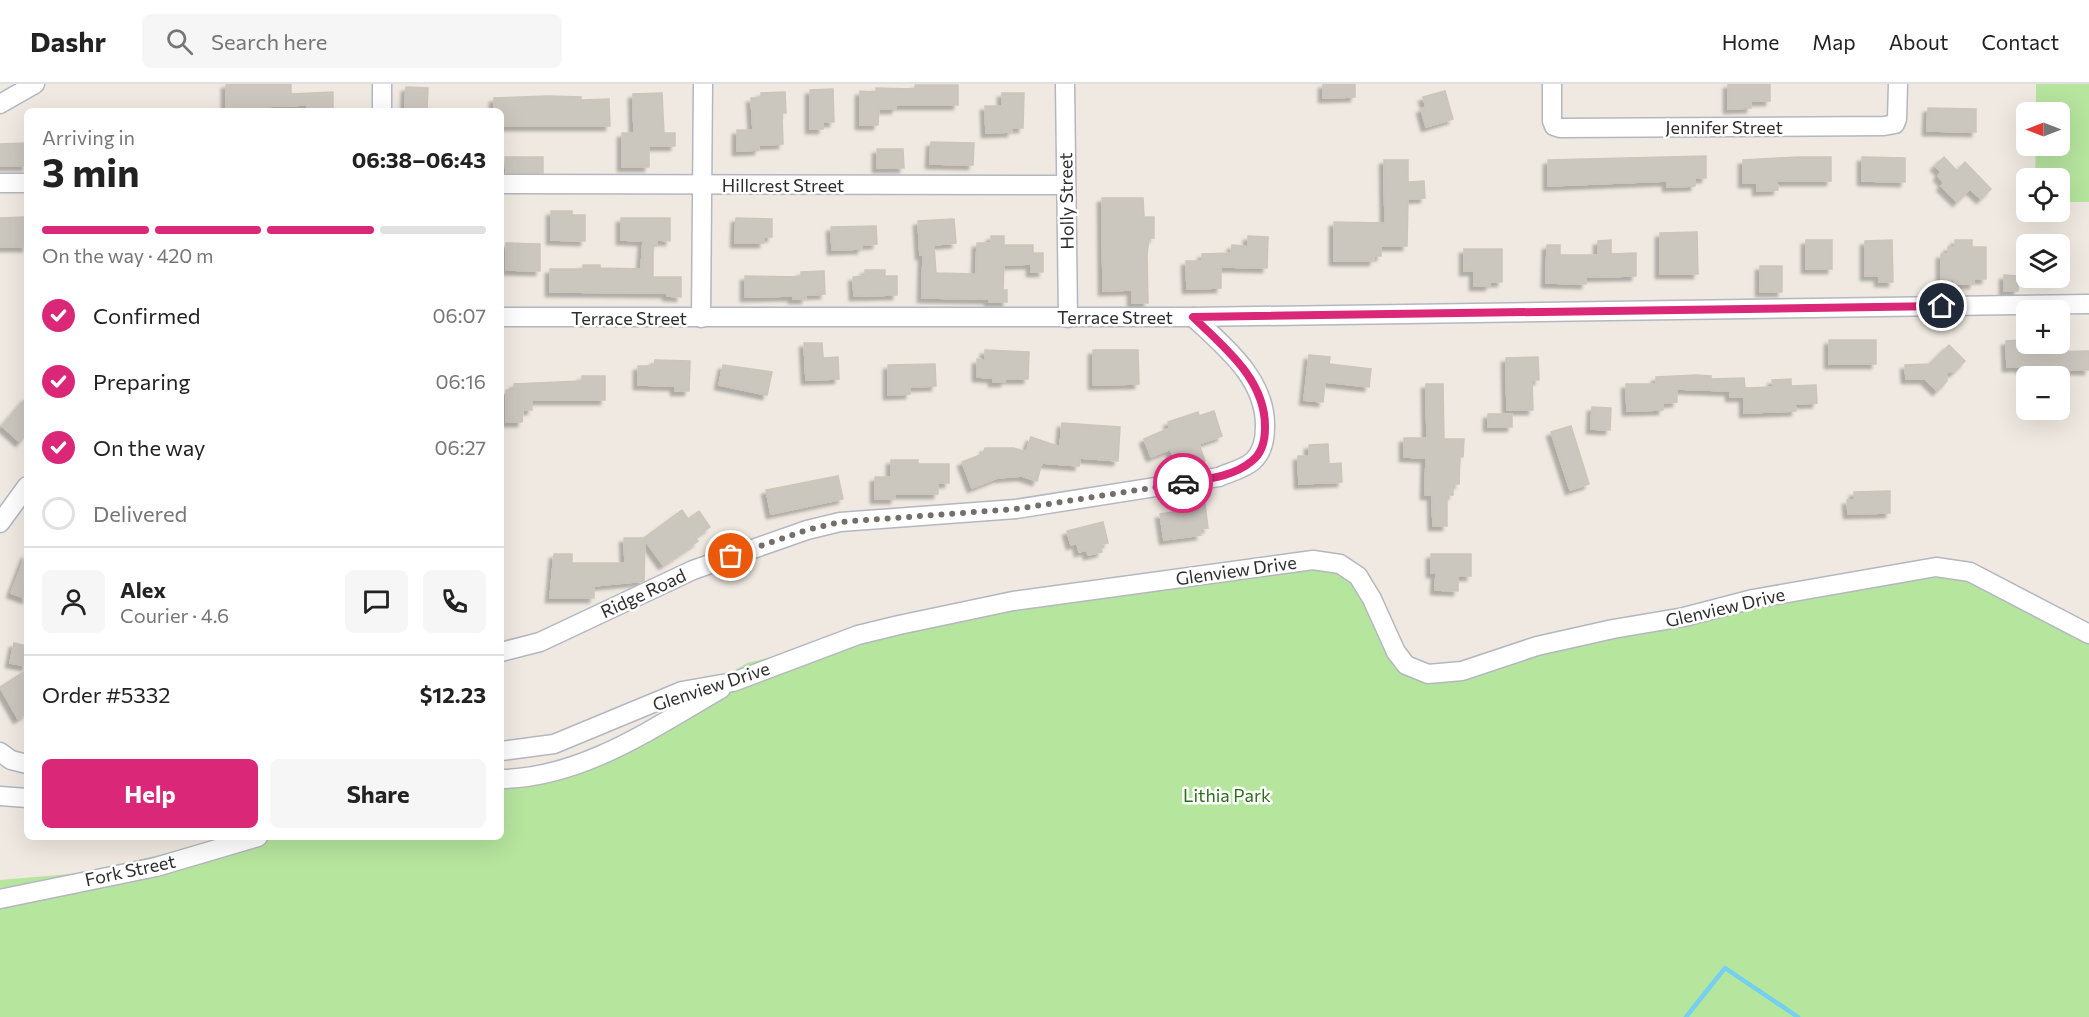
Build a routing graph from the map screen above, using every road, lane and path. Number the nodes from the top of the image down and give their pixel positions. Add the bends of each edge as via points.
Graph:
1 (35, 84) edge
2 (382, 84) edge
3 (703, 84) edge
4 (1065, 84) edge
5 (1552, 84) edge
6 (1898, 84) edge
7 (0, 104) edge
8 (382, 108) edge
9 (0, 183) edge
10 (24, 183) edge
11 (504, 184) edge
12 (1066, 184) junction
13 (703, 185) junction
14 (2089, 304) edge
15 (504, 317) edge
16 (1193, 317) junction
17 (701, 318) junction
18 (1068, 318) junction
19 (24, 490) edge
20 (0, 523) edge
21 (2085, 630) edge
22 (504, 651) edge
23 (733, 682) junction
24 (504, 751) edge
25 (0, 752) edge
26 (24, 763) edge
27 (504, 779) edge
28 (0, 796) edge
29 (24, 798) edge
30 (248, 840) edge
31 (0, 898) edge

1 - 7 street
2 - 8 street
3 - 13 street
4 - 12 street, Holly Street
5 - 6 street, Jennifer Street via 1554,126 1572,128 1895,124
9 - 10 street
11 - 13 street, Hillcrest Street
12 - 13 street, Hillcrest Street
12 - 18 street, Holly Street
13 - 17 street
14 - 16 street, Terrace Street
15 - 17 street, Terrace Street
16 - 18 street, Terrace Street
16 - 22 street, Ridge Road via 1233,356 1254,382 1261,398 1266,415 1262,448 1243,467 1219,477 1052,504 840,522 807,530 693,570 540,642
17 - 18 street, Terrace Street
19 - 20 street
21 - 23 street, Glenview Drive via 1970,572 1936,567 1753,599 1537,646 1462,671 1428,674 1406,665 1396,652 1358,576 1340,564 1313,560 1013,601 858,635
23 - 24 street, Glenview Drive via 682,692 554,744
23 - 27 street via 590,760 538,777
25 - 26 street
28 - 29 street
30 - 31 street, Fork Street via 156,867

